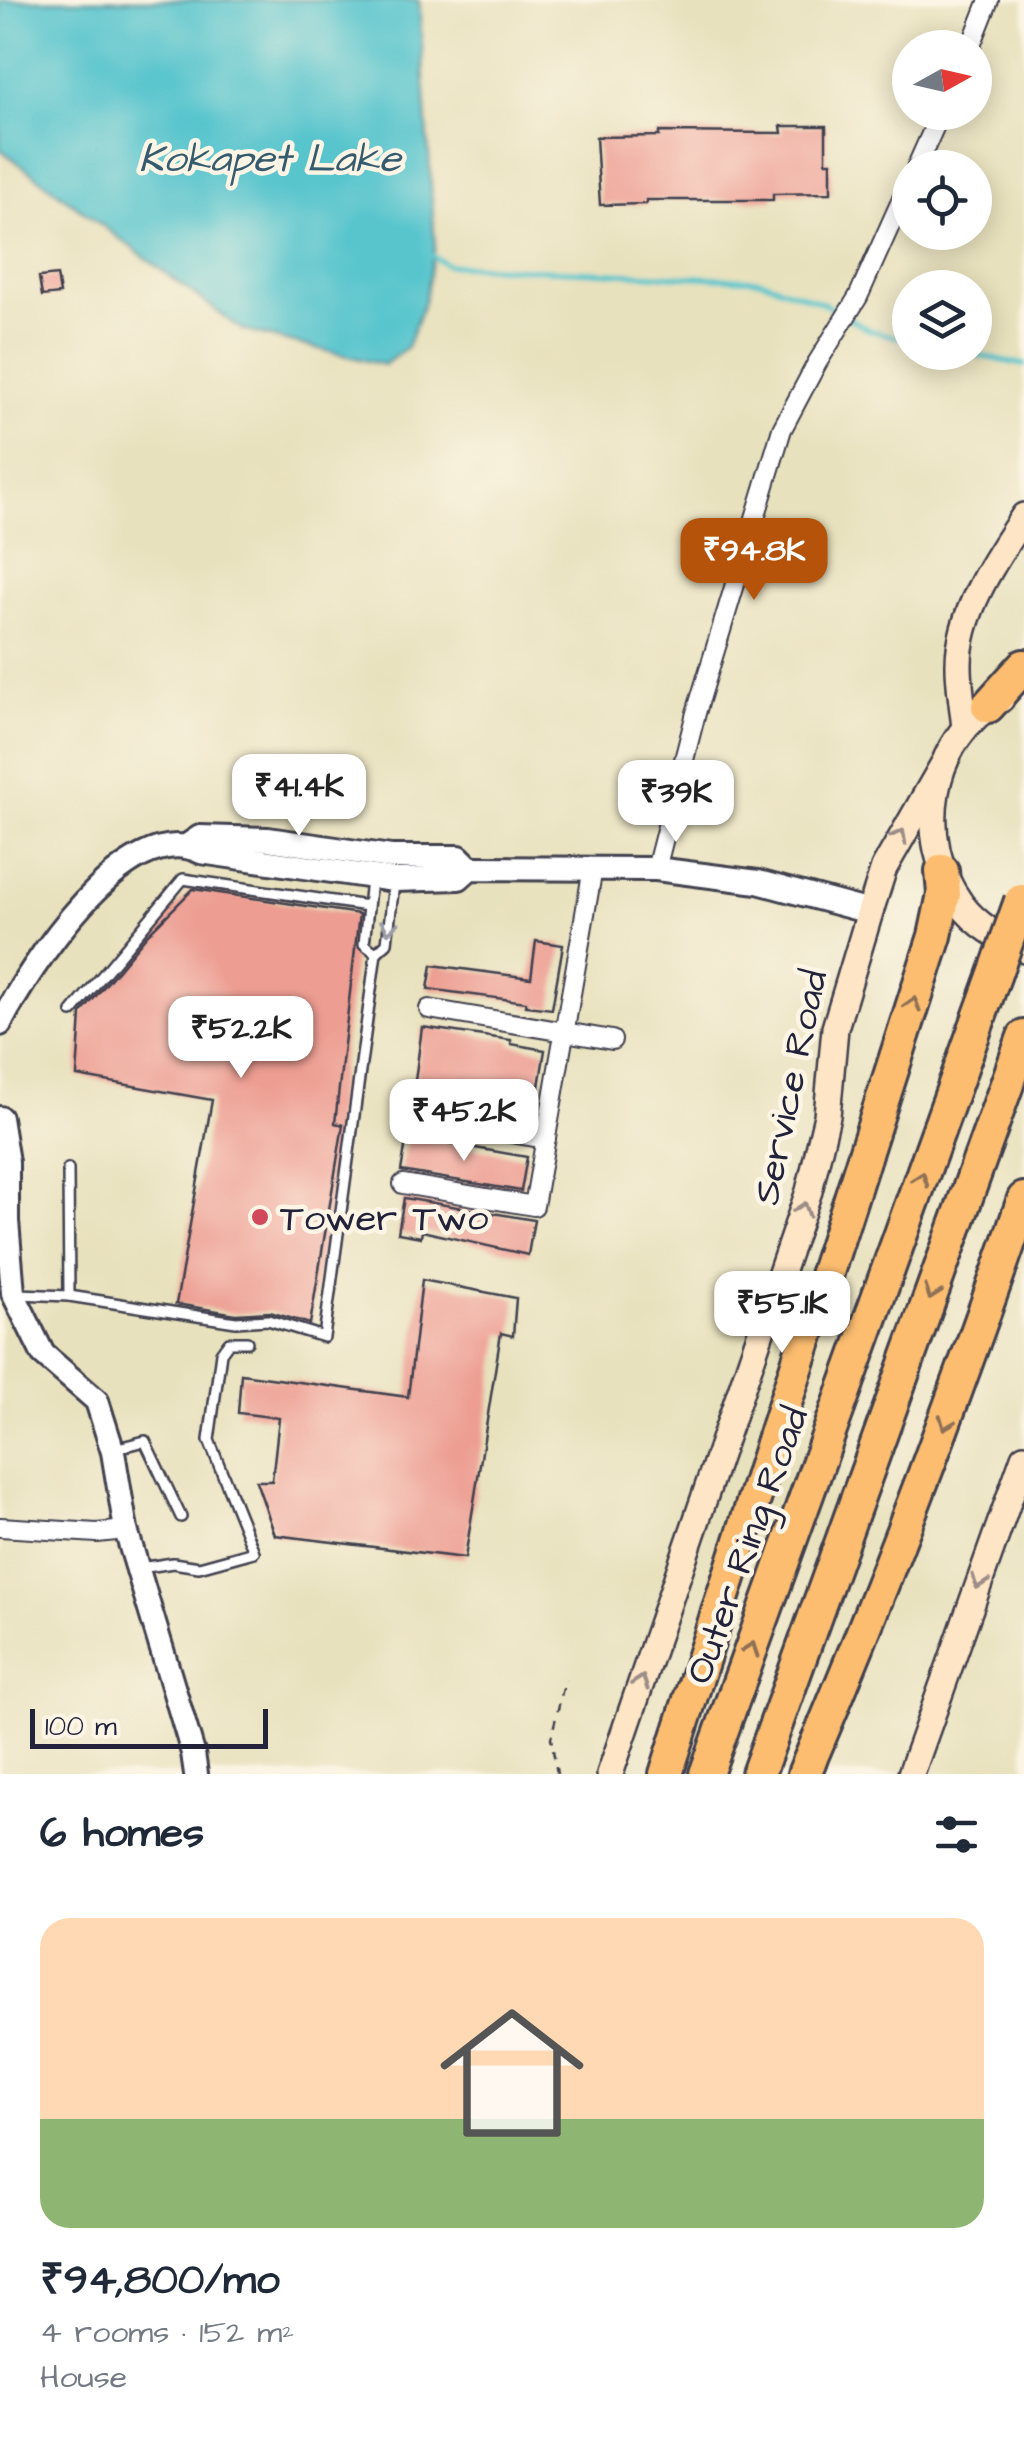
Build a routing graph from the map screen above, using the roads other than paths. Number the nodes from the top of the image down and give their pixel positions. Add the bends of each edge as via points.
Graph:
1 (989, 0) edge
2 (977, 30) edge
3 (892, 222) edge
4 (1024, 516) edge
5 (1024, 666) edge
6 (1024, 686) edge
7 (976, 717) junction
8 (942, 766) junction
9 (188, 845) junction
10 (470, 868) junction
11 (593, 868) junction
12 (656, 869) junction
13 (942, 871) junction
14 (383, 879) junction
15 (1022, 896) edge
16 (367, 906) junction
17 (870, 912) junction
18 (376, 953) junction
19 (1012, 954) edge
20 (429, 1009) dead end
21 (72, 1012) dead end
22 (0, 1024) edge
23 (564, 1032) junction
24 (1024, 1037) edge
25 (612, 1040) dead end
26 (413, 1116) dead end
27 (0, 1118) edge
28 (546, 1139) junction
29 (2, 1145) edge
30 (68, 1169) dead end
31 (4, 1172) edge
32 (403, 1184) dead end
33 (1024, 1198) edge
34 (13, 1293) junction
35 (70, 1296) junction
36 (247, 1342) dead end
37 (112, 1449) junction
38 (1024, 1457) edge
39 (181, 1518) dead end
40 (0, 1527) edge
41 (126, 1530) junction
42 (139, 1568) junction
43 (196, 1774) edge
44 (610, 1774) edge
45 (666, 1774) edge
46 (706, 1774) edge
47 (758, 1774) edge
48 (804, 1774) edge
49 (911, 1774) edge

1 - 2 street
3 - 12 street via 858,298 782,429
4 - 7 main road via 963,630 958,663
5 - 7 highway
6 - 7 main road
7 - 8 main road, Service Road
8 - 13 main road via 934,836
17 -> 8 main road, Service Road via 884,868
9 - 10 street via 200,837 268,838 390,857 460,857
9 - 14 street
9 - 22 street via 164,846 121,870 75,912
10 - 11 street
10 - 14 street via 459,878
11 - 12 street
11 - 23 street
12 - 17 street via 758,882
13 - 19 main road via 962,906
45 -> 13 highway via 935,936
14 - 16 lane
14 -> 18 lane via 387,944
15 - 19 highway, Outer Ring Road, bridge
16 - 18 lane via 364,944
16 - 21 lane via 183,879
44 -> 17 main road, Service Road via 809,1191 827,1116 835,1028
18 - 35 lane via 324,1336 268,1320 236,1322
46 -> 19 highway, Outer Ring Road
20 - 23 street
23 - 25 street
23 - 28 street
24 -> 47 highway
26 - 28 street
27 - 29 street
28 - 32 street via 534,1206
29 - 31 street
30 - 35 lane
31 - 34 street
33 -> 48 highway via 889,1572
34 - 35 lane
34 - 37 street via 43,1354 97,1401
36 - 42 lane via 229,1342 221,1352 209,1440 254,1552 199,1567
37 - 39 lane via 145,1440
37 - 41 street
38 -> 49 main road
40 - 41 street
41 - 42 street
42 - 43 street

